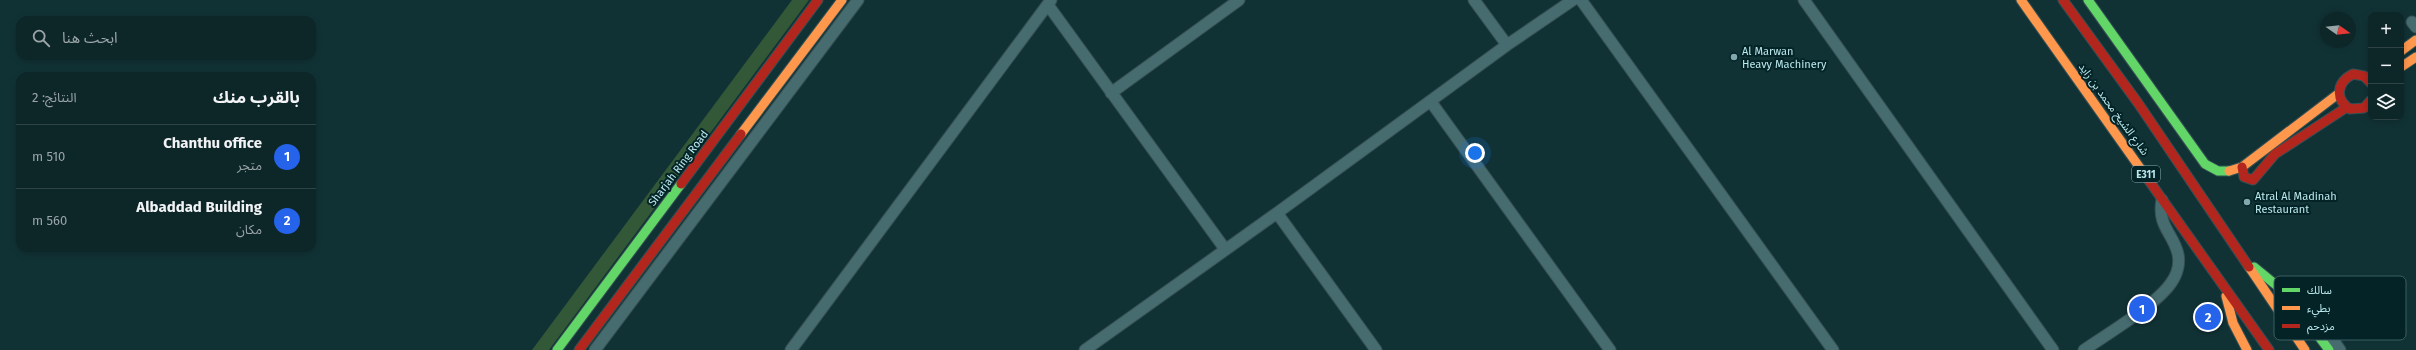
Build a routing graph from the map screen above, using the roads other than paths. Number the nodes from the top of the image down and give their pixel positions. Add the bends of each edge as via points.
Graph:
1 (818, 0) edge
2 (842, 0) edge
3 (858, 0) edge
4 (1239, 0) edge
5 (1474, 0) edge
6 (1572, 0) edge
7 (1581, 0) edge
8 (1804, 0) edge
9 (2021, 0) edge
10 (2064, 0) edge
11 (2088, 0) edge
12 (1050, 2) edge
13 (2416, 40) edge
14 (1506, 45) junction
15 (2404, 48) edge
16 (2416, 57) edge
17 (2404, 65) edge
18 (2368, 71) edge
19 (2360, 75) junction
20 (2368, 81) edge
21 (1111, 93) junction
22 (2338, 94) junction
23 (1431, 102) junction
24 (2368, 103) edge
25 (2347, 107) junction
26 (2242, 167) junction
27 (2162, 197) junction
28 (1277, 213) junction
29 (1224, 249) junction
30 (2247, 263) junction
31 (2274, 282) edge
32 (2224, 285) junction
33 (2274, 304) edge
34 (2298, 340) edge
35 (2322, 340) edge
36 (2332, 340) edge
37 (556, 350) edge
38 (579, 350) edge
39 (595, 350) edge
40 (791, 350) edge
41 (1085, 350) edge
42 (1376, 350) edge
43 (1610, 350) edge
44 (1833, 350) edge
45 (2053, 350) edge
46 (2084, 350) edge
47 (2247, 350) edge
48 (2269, 350) edge
49 (2305, 350) edge
50 (2329, 350) edge
51 (2340, 350) edge

1 - 37 main road, Sharjah Ring Road
2 - 38 main road
3 - 39 street
4 - 21 street
5 - 14 street
6 - 14 street
7 - 44 street
8 - 45 street
9 - 27 main road, شارع الشيخ محمد بن زايد / E311
10 - 30 main road, شارع الشيخ محمد بن زايد
11 - 26 main road via 2205,164 2213,170 2222,172
12 - 21 street
12 - 40 street
13 - 15 main road
14 - 23 street
16 - 17 main road
18 - 19 main road
19 - 20 main road
19 - 22 main road via 2346,77 2341,82
21 - 29 street
22 - 25 main road via 2341,102
22 - 26 main road
23 - 28 street
23 - 43 street
24 - 25 main road via 2358,110
25 - 26 main road via 2275,154 2253,180 2244,177
27 - 32 main road, شارع الشيخ محمد بن زايد / E311
27 - 46 street via 2161,219 2175,246 2179,262 2175,277 2165,290 2138,312
28 - 29 street
28 - 42 street
29 - 41 street
30 - 31 main road
30 - 33 main road, شارع الشيخ محمد بن زايد
32 - 47 main road via 2233,324
32 - 48 main road, شارع الشيخ محمد بن زايد / E311
34 - 49 main road, شارع الشيخ محمد بن زايد
35 - 50 main road
36 - 51 street

